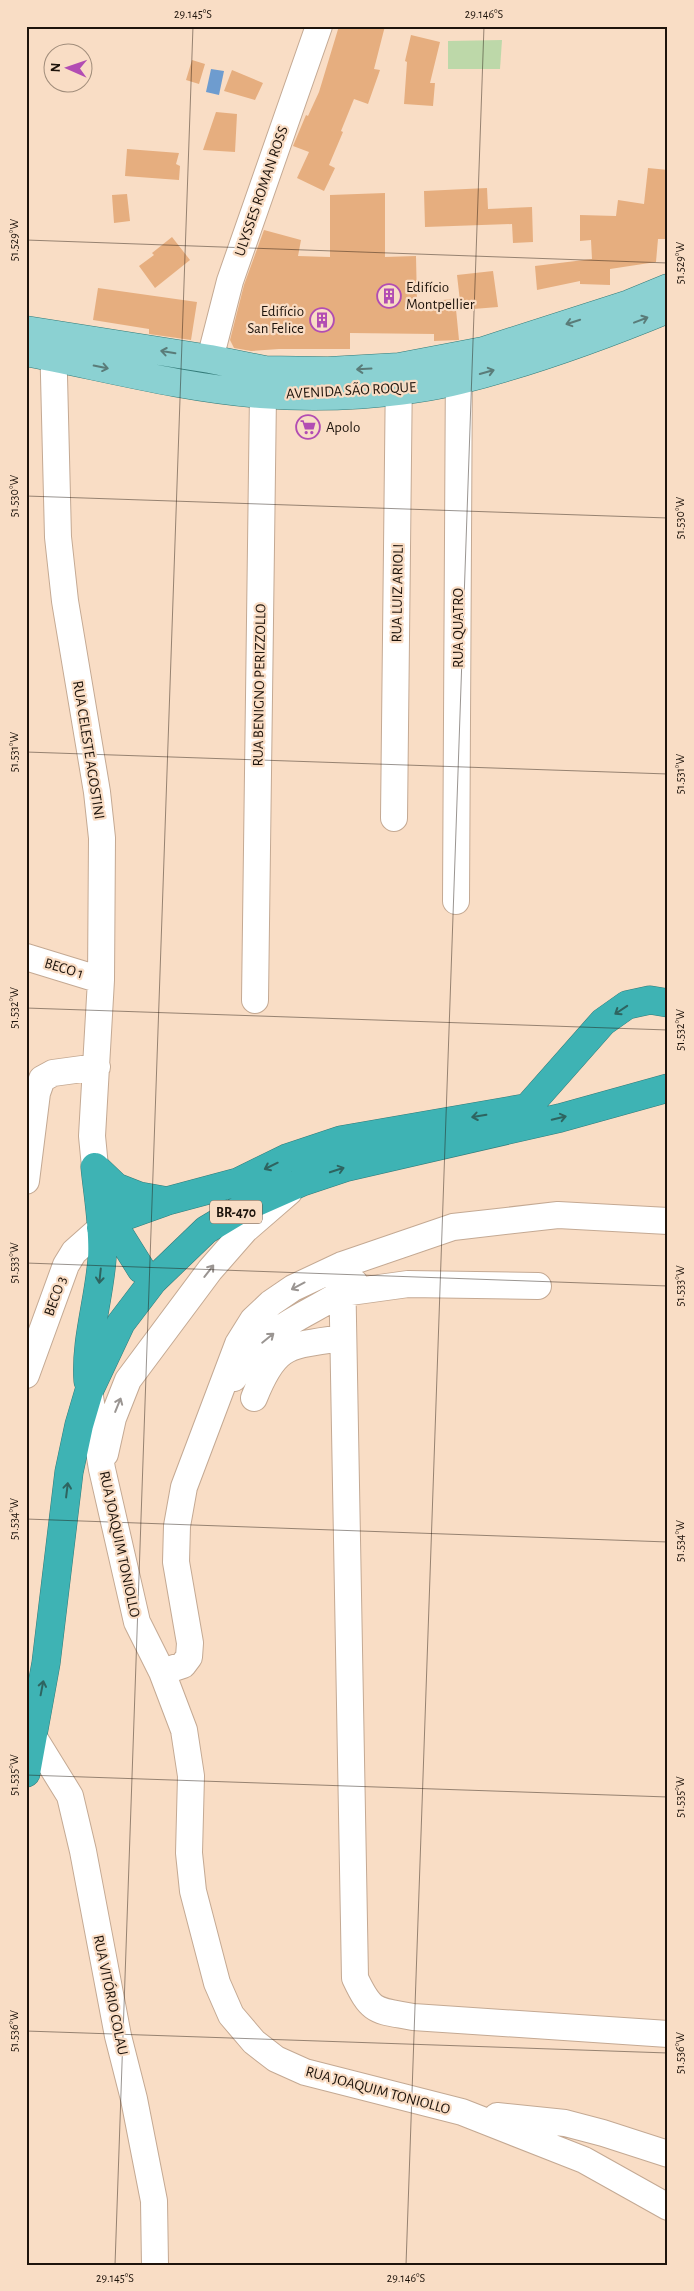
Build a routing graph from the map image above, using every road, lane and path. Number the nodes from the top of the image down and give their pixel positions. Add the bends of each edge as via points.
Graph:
1 (319, 26) edge
2 (668, 288) edge
3 (668, 309) edge
4 (26, 330) edge
5 (53, 346) junction
6 (26, 352) edge
7 (210, 359) junction
8 (459, 368) junction
9 (399, 379) junction
10 (258, 386) junction
11 (394, 818) dead end
12 (456, 901) dead end
13 (26, 957) edge
14 (101, 980) junction
15 (662, 998) edge
16 (255, 1000) dead end
17 (97, 1067) junction
18 (668, 1070) edge
19 (668, 1088) edge
20 (527, 1108) junction
21 (96, 1167) junction
22 (26, 1180) edge
23 (238, 1182) junction
24 (302, 1182) junction
25 (166, 1201) junction
26 (668, 1221) edge
27 (106, 1224) junction
28 (402, 1245) junction
29 (342, 1265) junction
30 (141, 1269) junction
31 (538, 1286) dead end
32 (343, 1293) junction
33 (342, 1338) junction
34 (87, 1358) junction
35 (26, 1375) edge
36 (88, 1391) junction
37 (254, 1398) dead end
38 (217, 1404) junction
39 (102, 1469) junction
40 (26, 1670) edge
41 (162, 1672) junction
42 (30, 1743) edge
43 (26, 1773) edge
44 (668, 2034) edge
45 (462, 2112) junction
46 (668, 2154) edge
47 (668, 2207) edge
48 (155, 2265) edge

1 - 7 street, ULYSSES ROMAN ROSS via 230,281
2 -> 8 main road, AVENIDA SÃO ROQUE via 620,307 483,351
8 -> 3 main road, AVENIDA SÃO ROQUE via 539,357
4 - 5 main road, AVENIDA SÃO ROQUE
5 - 6 main road, AVENIDA SÃO ROQUE
7 -> 5 main road, AVENIDA SÃO ROQUE
5 -> 10 main road, AVENIDA SÃO ROQUE via 211,388
5 - 14 street, RUA CELESTE AGOSTINI via 58,537 102,838
7 - 10 main road, AVENIDA SÃO ROQUE
8 - 9 main road, AVENIDA SÃO ROQUE
8 - 12 street, RUA QUATRO
9 - 10 main road, AVENIDA SÃO ROQUE via 328,371
9 - 11 street, RUA LUIZ ARIOLI
10 - 16 street, RUA BENIGNO PERIZZOLLO
13 - 14 street, BECO 1
14 - 17 street, RUA CELESTE AGOSTINI
15 -> 20 highway via 627,1005 603,1022
17 - 21 street, RUA CELESTE AGOSTINI via 92,1136
17 - 22 street via 53,1073 42,1079
18 - 20 highway, BR-470
24 -> 19 highway, BR-470 via 347,1167 560,1118
20 -> 23 highway, BR-470 via 341,1140 287,1158
21 - 25 highway via 116,1187
21 - 27 highway
23 - 25 highway
23 - 30 highway, BR-470
24 - 36 highway, BR-470 via 241,1209 206,1230 153,1281 121,1323
39 -> 24 street, RUA JOAQUIM TONIOLLO via 113,1418 128,1380 216,1263 245,1230
25 - 27 highway
26 - 28 street via 558,1215 454,1227
27 - 30 highway
27 -> 34 highway
27 - 35 street, BECO 3 via 74,1252 66,1265
28 - 29 street
28 - 32 street
29 - 32 street
29 -> 38 street via 294,1288 253,1320 238,1344
30 - 34 highway, BR-470 via 113,1309
31 - 32 street via 408,1284
32 - 33 street
38 -> 32 street via 246,1360 266,1339
33 - 37 street via 294,1345 276,1356 265,1371
33 - 44 street via 355,1978 365,2000 378,2010 413,2017
34 - 36 highway
34 - 40 highway, BR-470 via 65,1410 50,1469
36 - 39 street
42 -> 36 highway, BR-470 via 46,1663 69,1472
38 - 41 street via 184,1487 177,1526 176,1562 190,1642 189,1657 183,1665
39 - 41 street, RUA JOAQUIM TONIOLLO via 137,1622
41 - 45 street, RUA JOAQUIM TONIOLLO via 184,1730 191,1776 189,1854 192,1891 217,1983 231,2015 254,2042 276,2059 304,2072
42 - 43 highway
42 - 48 street, RUA VITÓRIO COLAU via 70,1796 154,2201
45 - 46 street via 565,2123
45 - 47 street, RUA JOAQUIM TONIOLLO via 584,2160

